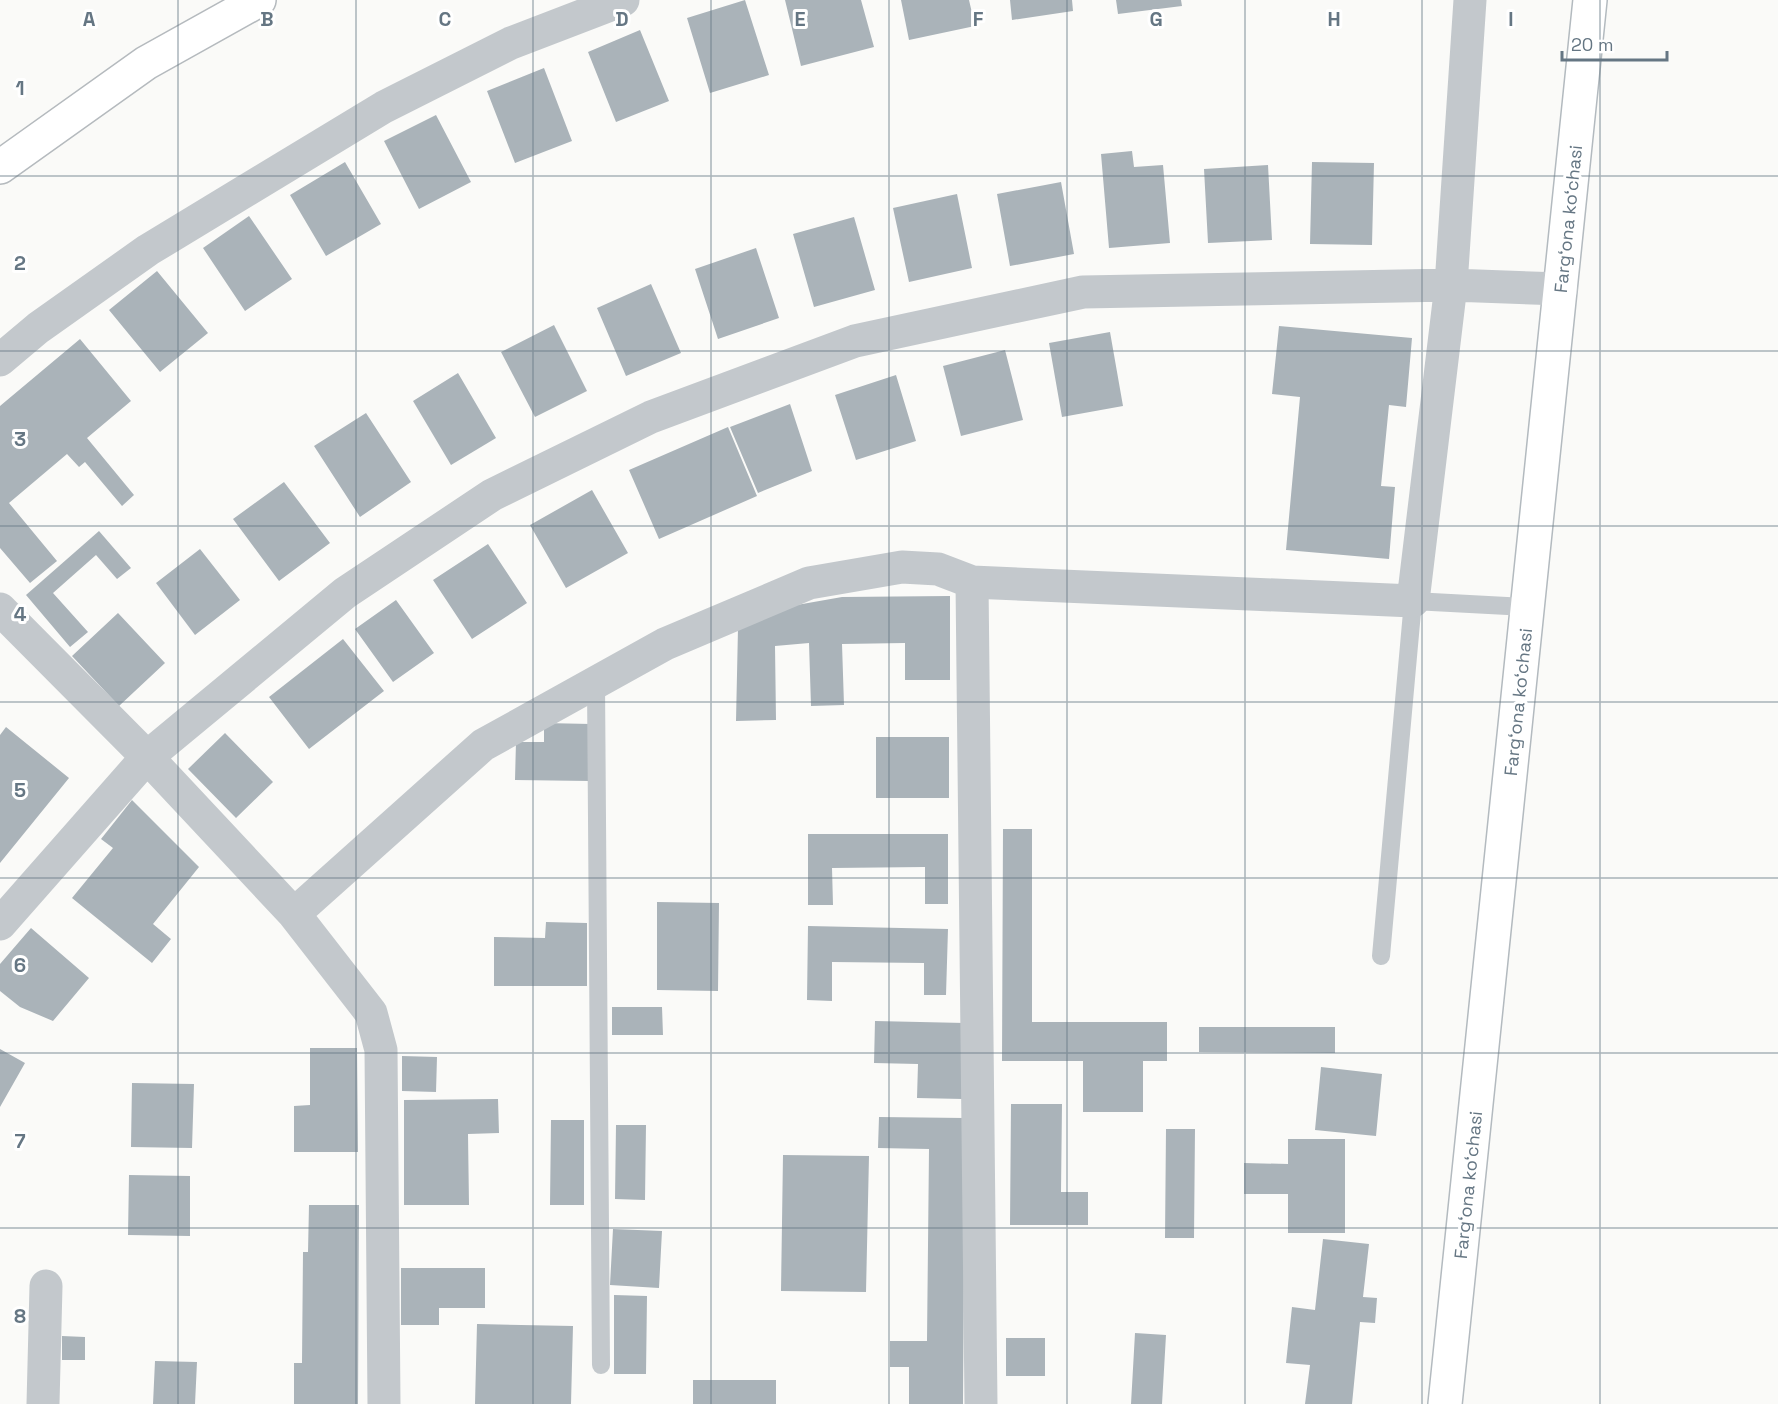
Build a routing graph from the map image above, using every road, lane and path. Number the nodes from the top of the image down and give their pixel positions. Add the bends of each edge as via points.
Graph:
1 (259, 0) edge
2 (623, 0) edge
3 (1470, 0) edge
4 (1590, 0) edge
5 (0, 167) edge
6 (1451, 285) junction
7 (1561, 289) junction
8 (0, 360) edge
9 (972, 582) junction
10 (1413, 602) junction
11 (1528, 607) junction
12 (0, 609) edge
13 (596, 683) junction
14 (147, 757) junction
15 (294, 914) junction
16 (0, 924) edge
17 (1380, 956) dead end
18 (46, 1286) dead end
19 (601, 1365) dead end
20 (43, 1404) edge
21 (384, 1404) edge
22 (981, 1404) edge
23 (1445, 1404) edge

1 - 5 street via 146,63
2 - 8 street via 511,43 384,107 148,250 38,328
3 - 6 street
4 - 7 street, Fargʻona koʻchasi
6 - 7 street
6 - 10 street
6 - 14 street via 1083,292 844,345 651,417 492,495 345,593
7 - 11 street, Fargʻona koʻchasi
9 - 10 street
9 - 13 street via 938,568 902,567 809,583 665,644
9 - 22 street
10 - 11 lane
10 - 17 lane
11 - 23 street, Fargʻona koʻchasi
12 - 14 street
13 - 15 street via 483,745
13 - 19 lane
14 - 15 street
14 - 16 street
15 - 21 street via 371,1013 381,1050
18 - 20 street

